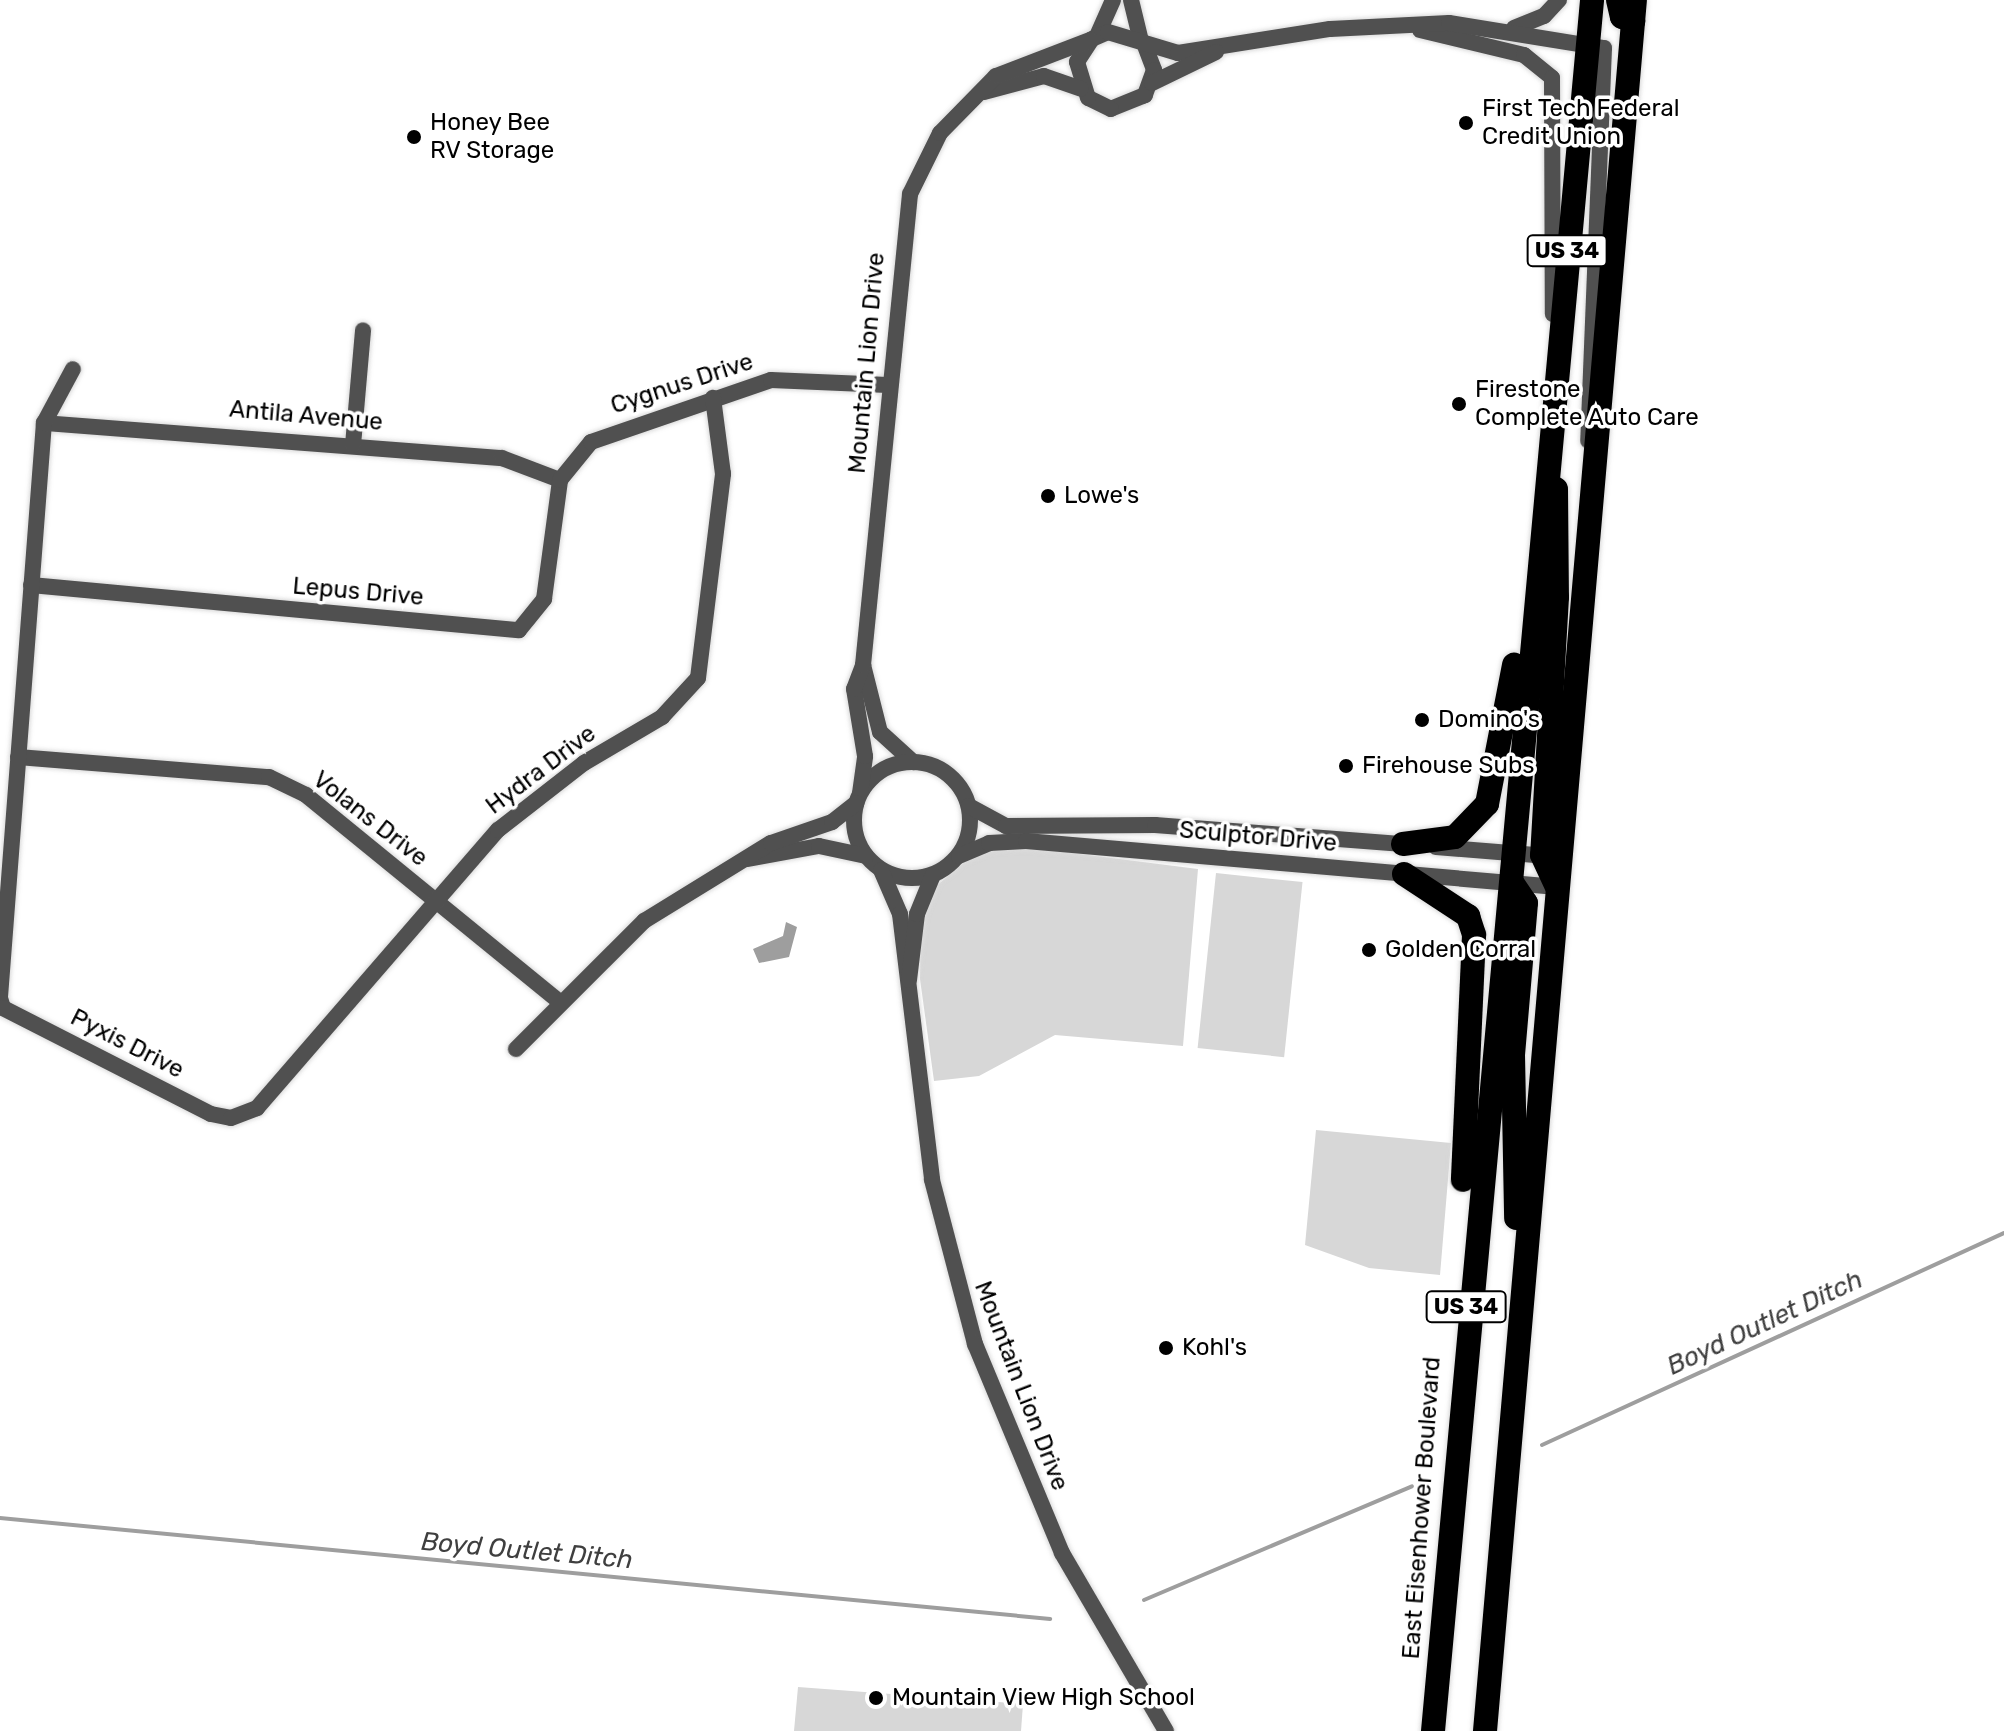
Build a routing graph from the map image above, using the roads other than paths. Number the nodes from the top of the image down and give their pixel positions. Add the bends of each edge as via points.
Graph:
1 (1113, 0) edge
2 (1131, 0) edge
3 (1559, 0) edge
4 (1592, 0) edge
5 (1618, 0) edge
6 (1634, 10) edge
7 (1419, 29) junction
8 (1509, 30) junction
9 (1094, 38) junction
10 (1588, 41) junction
11 (1143, 44) junction
12 (1217, 51) junction
13 (1152, 83) junction
14 (1081, 89) junction
15 (984, 92) junction
16 (363, 330) dead end
17 (73, 369) dead end
18 (888, 385) junction
19 (713, 398) junction
20 (1552, 407) junction
21 (44, 423) junction
22 (353, 445) junction
23 (1592, 478) junction
24 (560, 480) junction
25 (31, 585) junction
26 (1536, 590) junction
27 (863, 665) junction
28 (18, 757) junction
29 (913, 762) junction
30 (858, 798) junction
31 (969, 806) junction
32 (1403, 844) junction
33 (1509, 852) junction
34 (866, 856) junction
35 (959, 856) junction
36 (1551, 856) junction
37 (747, 860) junction
38 (881, 870) junction
39 (1404, 874) junction
40 (933, 875) junction
41 (1510, 883) junction
42 (1557, 887) junction
43 (434, 899) junction
44 (909, 981) junction
45 (1, 1001) edge
46 (559, 1001) junction
47 (516, 1049) dead end
48 (231, 1118) joint
49 (1522, 1296) junction
50 (1464, 1330) junction
51 (1441, 1624) junction
52 (1166, 1731) edge
53 (1433, 1731) edge
54 (1450, 1731) edge
55 (1485, 1731) edge

1 - 9 street
2 - 11 street
3 - 8 street via 1544,16
4 - 10 highway, East Eisenhower Boulevard / US 34
5 - 6 highway via 1622,17
6 - 23 highway, US 34
7 - 8 street via 1449,23
7 - 12 street via 1330,29
7 - 20 street via 1524,55 1552,78
8 - 10 street
9 - 11 street via 1120,32
9 - 14 street via 1077,62
9 - 15 street, Mountain Lion Drive via 1011,68
10 - 20 highway, East Eisenhower Boulevard / US 34
10 - 23 street via 1604,48 1606,64 1586,420
11 - 12 street
11 - 13 street
12 - 13 street
13 - 14 street via 1124,108 1098,106
14 - 15 street, Mountain Lion Drive via 1044,76
15 - 18 street, Mountain Lion Drive via 940,133 915,176
16 - 22 street
17 - 21 street
18 - 19 street, Cygnus Drive via 771,380
18 - 27 street, Mountain Lion Drive
19 - 24 street, Cygnus Drive via 591,442
19 - 43 street, Hydra Drive via 723,474 698,678 662,717 584,763 498,830
20 - 26 highway, East Eisenhower Boulevard / US 34
20 - 36 highway via 1559,545
21 - 22 street, Antila Avenue
21 - 25 street
22 - 24 street, Antila Avenue via 502,458
23 - 36 highway, US 34
24 - 25 street, Lepus Drive via 544,599 519,630
25 - 28 street
26 - 32 highway via 1522,624 1487,804 1455,837
26 - 33 highway, East Eisenhower Boulevard / US 34
27 - 29 street, Mountain Lion Drive via 880,732
27 - 30 street, Mountain Lion Drive via 854,689 865,756
28 - 43 street, Volans Drive via 269,777 306,795
28 - 45 street
29 - 30 street via 882,770
29 - 31 street via 948,774
30 - 34 street via 855,831
30 - 37 street
31 - 32 street, Sculptor Drive via 1006,826 1155,825
31 - 35 street
32 - 33 street, Sculptor Drive
33 - 36 street, Sculptor Drive
33 - 41 highway, East Eisenhower Boulevard / US 34
34 - 37 street via 819,846
34 - 38 street
35 - 39 street, Sculptor Drive via 989,843 1026,841
35 - 40 street
36 - 42 highway, US 34
37 - 46 street via 644,921
38 - 40 street via 907,879
38 - 44 street, Mountain Lion Drive via 897,899
39 - 41 street, Sculptor Drive
39 - 50 highway via 1468,916 1474,935 1457,1285
40 - 44 street, Mountain Lion Drive via 917,914
41 - 42 street, Sculptor Drive
41 - 49 highway via 1526,903 1513,1055
41 - 50 highway, East Eisenhower Boulevard / US 34
42 - 49 highway, US 34
43 - 46 street, Volans Drive
43 - 48 street, Hydra Drive via 257,1108
44 - 52 street, Mountain Lion Drive via 932,1180 975,1344 1062,1553
45 - 48 street, Pyxis Drive via 211,1114
46 - 47 street
49 - 55 highway, US 34
50 - 51 highway, East Eisenhower Boulevard / US 34
51 - 53 highway, East Eisenhower Boulevard / US 34
51 - 54 highway via 1450,1659

